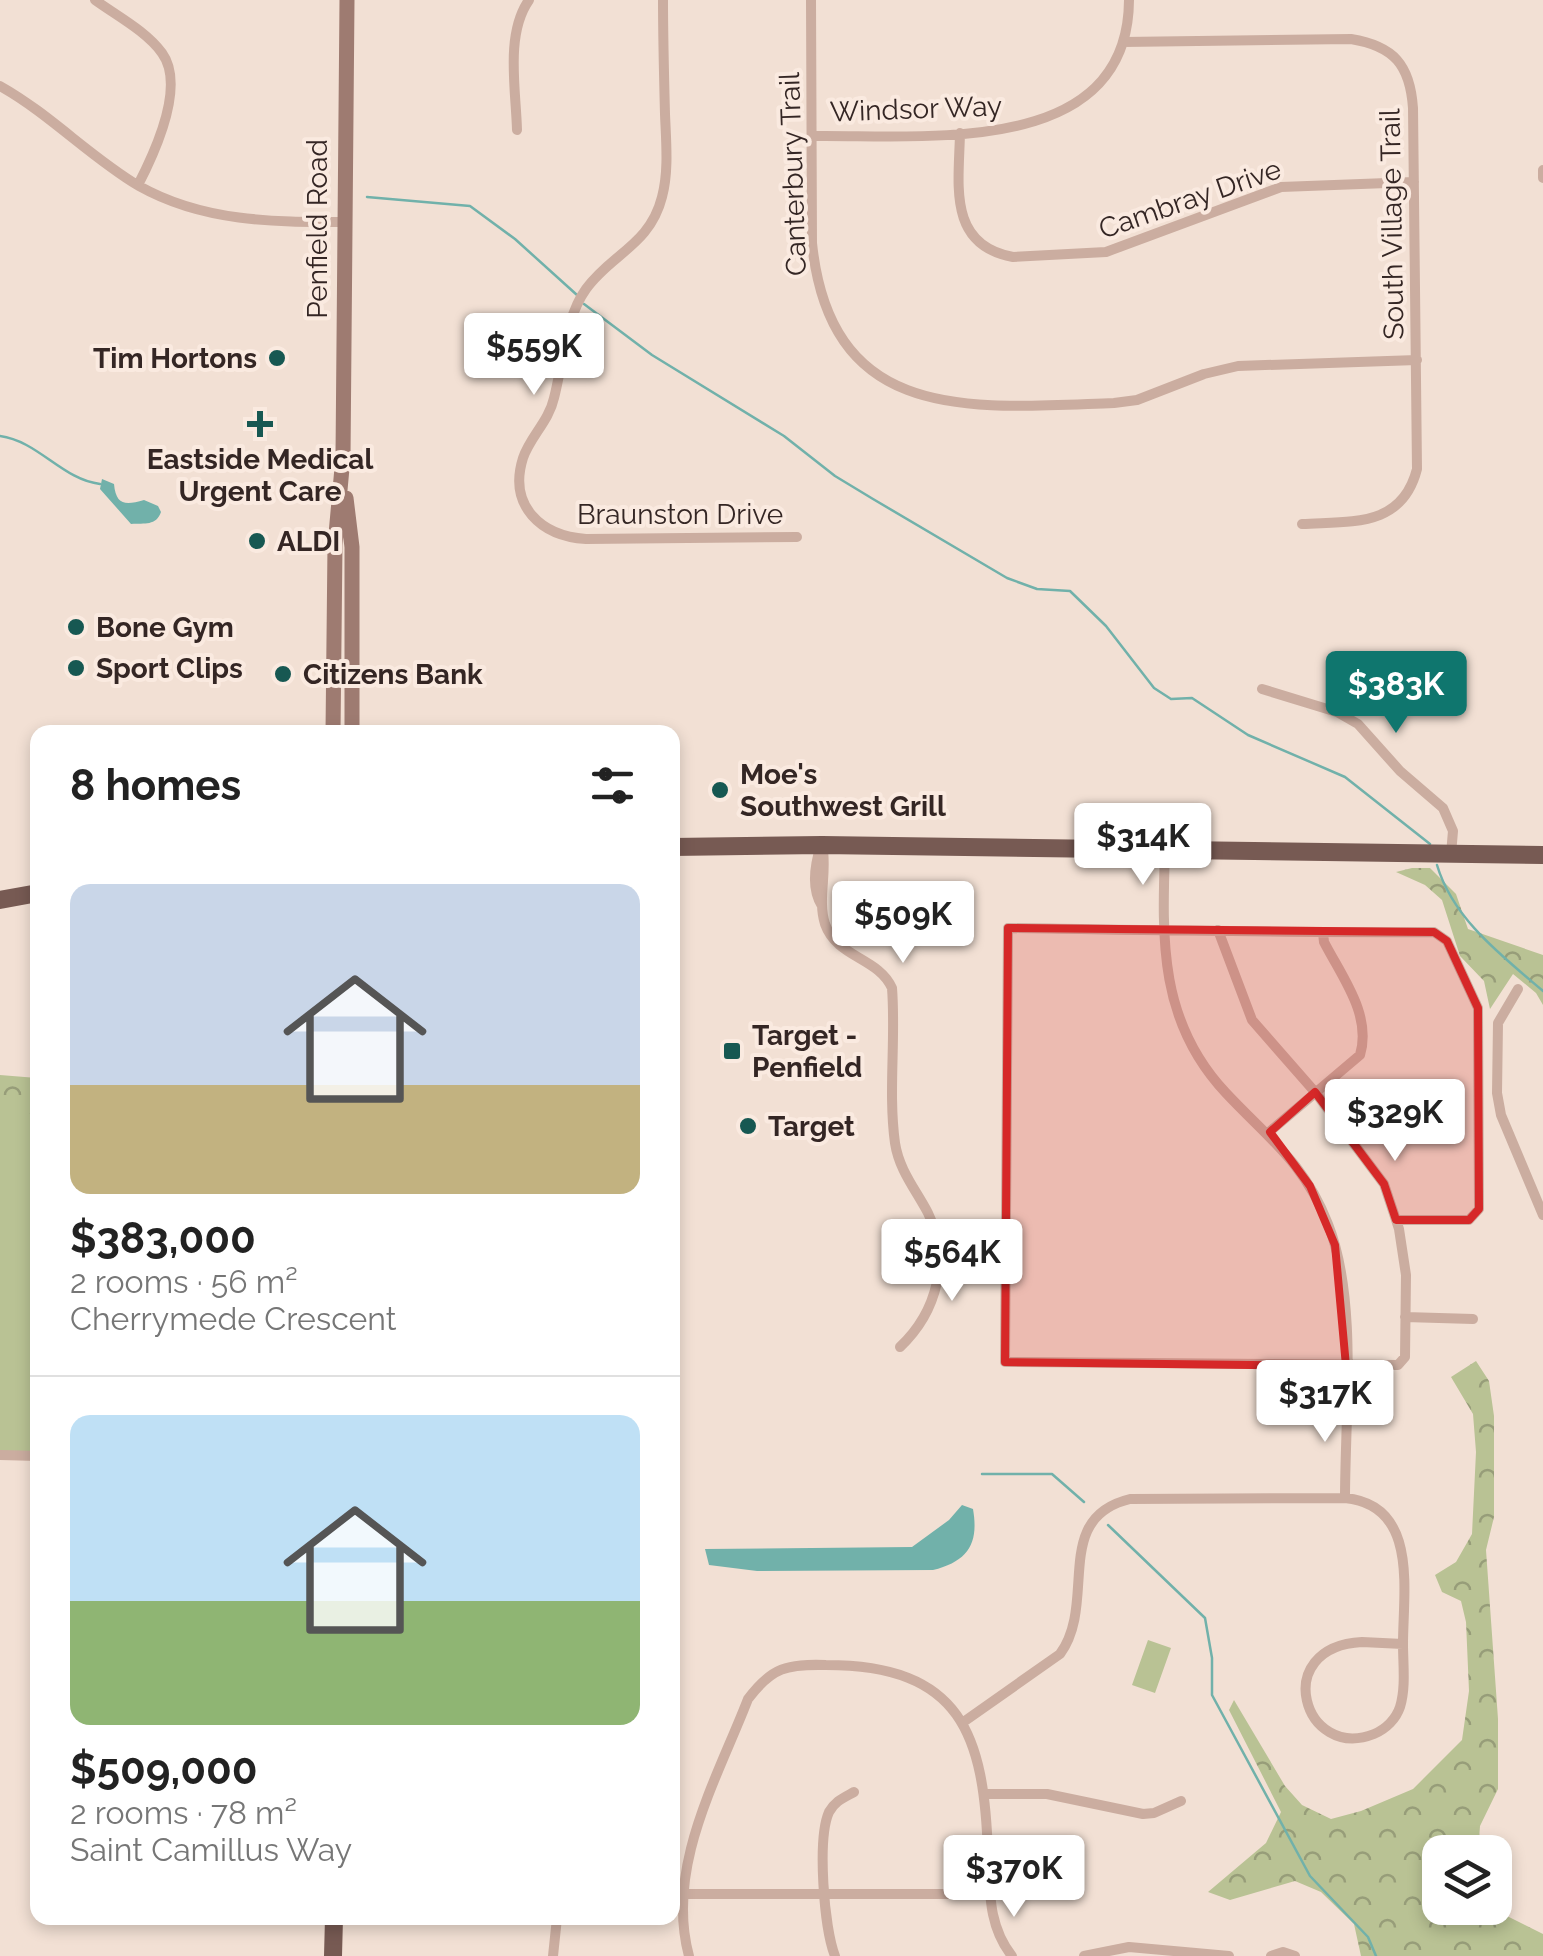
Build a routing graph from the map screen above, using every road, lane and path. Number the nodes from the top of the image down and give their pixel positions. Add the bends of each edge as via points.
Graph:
1 (95, 0) edge
2 (346, 0) edge
3 (529, 0) edge
4 (662, 0) edge
5 (812, 0) edge
6 (1129, 0) edge
7 (1123, 42) junction
8 (0, 86) edge
9 (517, 130) dead end
10 (960, 133) junction
11 (812, 136) junction
12 (1543, 170) edge
13 (1543, 178) edge
14 (1414, 182) junction
15 (138, 185) junction
16 (344, 222) junction
17 (1417, 360) junction
18 (343, 459) junction
19 (1302, 524) dead end
20 (797, 537) dead end
21 (1262, 689) dead end
22 (333, 725) edge
23 (352, 725) edge
24 (822, 845) junction
25 (680, 846) edge
26 (1165, 849) junction
27 (1452, 854) junction
28 (1543, 855) edge
29 (30, 894) edge
30 (0, 900) edge
31 (1162, 928) junction
32 (1218, 930) junction
33 (1323, 933) junction
34 (1518, 988) dead end
35 (1316, 1092) junction
36 (1268, 1134) junction
37 (1543, 1215) edge
38 (1396, 1220) junction
39 (1405, 1318) junction
40 (1473, 1319) dead end
41 (900, 1347) dead end
42 (1346, 1366) junction
43 (0, 1455) edge
44 (30, 1456) edge
45 (1344, 1498) junction
46 (1402, 1644) junction
47 (962, 1723) junction
48 (854, 1792) dead end
49 (986, 1794) junction
50 (1182, 1800) dead end
51 (680, 1887) edge
52 (680, 1894) edge
53 (990, 1894) junction
54 (824, 1896) junction
55 (680, 1906) edge
56 (334, 1925) edge
57 (556, 1925) edge
58 (333, 1956) edge
59 (552, 1956) edge
60 (689, 1956) edge
61 (835, 1956) edge
62 (1012, 1956) edge
63 (1084, 1956) edge
64 (1230, 1956) edge
65 (1270, 1956) edge
66 (1295, 1956) edge

1 - 15 street via 160,50 172,74 170,100
2 - 16 main road, Penfield Road
3 - 9 street via 516,38
4 - 20 street, Braunston Drive via 662,198 642,236 580,298 553,404 523,459 521,489 534,519 561,536
5 - 11 street, Canterbury Trail
6 - 7 street, Windsor Way
7 - 10 street, Windsor Way via 1092,90 1062,111 1002,130
7 - 14 street, South Village Trail via 1351,39 1380,46 1401,64 1412,88
8 - 15 street
10 - 11 street, Windsor Way
10 - 14 street, Cambray Drive via 959,202 966,228 989,250 1013,257 1106,252 1280,187
11 - 17 street, Canterbury Trail via 819,290 845,342 876,372 917,395 978,406 1114,403 1238,366
12 - 13 street
14 - 17 street, South Village Trail
15 - 16 street via 222,216
16 - 18 main road, Penfield Road
17 - 19 street, South Village Trail via 1418,470 1408,494 1376,517
18 - 22 main road, Penfield Road
18 - 23 main road, Penfield Road via 352,547
21 - 27 street via 1358,724 1443,808 1453,831
24 - 25 main road
24 - 26 main road
24 - 41 street via 826,925 837,943 882,970 892,988 895,1139 937,1238 937,1288 926,1316
26 - 27 main road
26 - 31 street
27 - 28 main road
29 - 30 main road
31 - 32 street
31 - 36 street via 1169,986 1190,1041 1224,1092
31 - 42 street via 1008,928 1005,1362
32 - 33 street
32 - 35 street via 1252,1020
33 - 35 street via 1366,1037 1360,1055
33 - 38 street via 1434,932 1447,941 1478,1008 1479,1209 1469,1220
34 - 37 street via 1498,1024 1497,1093
35 - 36 street
35 - 38 street via 1384,1184
36 - 42 street via 1310,1186 1332,1235 1344,1281
38 - 39 street
39 - 40 street
39 - 42 street via 1405,1357 1398,1365
42 - 45 street
43 - 44 street
45 - 46 street via 1370,1503 1396,1532 1403,1564
45 - 47 street via 1160,1496 1102,1511 1080,1549 1079,1606 1069,1642 1051,1663
46 - 46 street via 1396,1717 1362,1737 1324,1730 1306,1690 1322,1652 1345,1643
47 - 49 street
47 - 51 street via 946,1703 893,1671 832,1664 776,1670 748,1699
48 - 54 street via 833,1806 824,1827
49 - 50 street via 1047,1794 1143,1814
49 - 53 street
52 - 54 street
53 - 54 street
53 - 62 street via 994,1926
54 - 61 street
55 - 60 street
56 - 58 main road
57 - 59 street
63 - 64 street via 1129,1948
65 - 66 street

